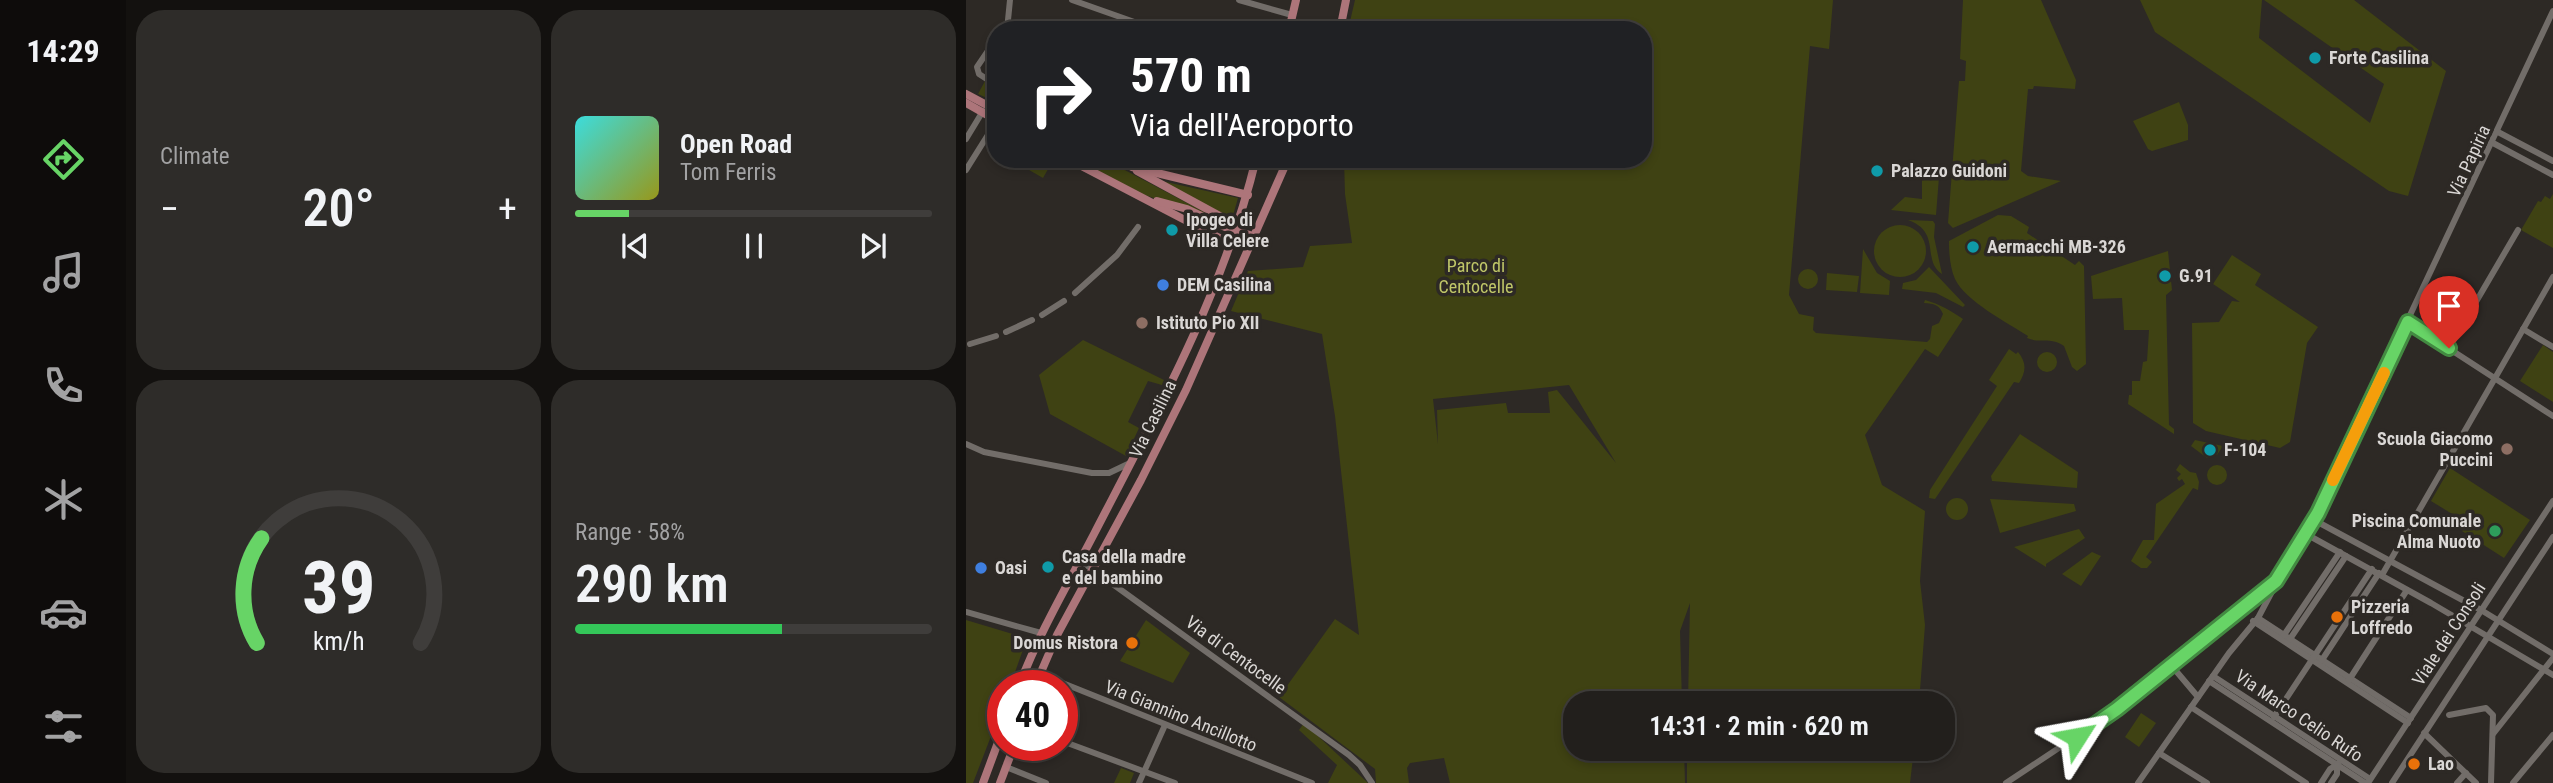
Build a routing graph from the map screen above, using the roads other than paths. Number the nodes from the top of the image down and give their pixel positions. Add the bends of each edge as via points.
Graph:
1 (1010, 0) edge
2 (1072, 0) edge
3 (1239, 0) edge
4 (1296, 0) edge
5 (1346, 0) edge
6 (2553, 11) edge
7 (1293, 15) junction
8 (1008, 21) edge
9 (1124, 21) edge
10 (1291, 21) edge
11 (1342, 21) edge
12 (987, 51) edge
13 (987, 78) edge
14 (966, 94) edge
15 (966, 103) edge
16 (985, 109) junction
17 (2498, 132) junction
18 (987, 136) edge
19 (966, 139) edge
20 (2513, 140) junction
21 (2493, 143) junction
22 (2508, 151) junction
23 (2553, 161) edge
24 (1084, 168) edge
25 (1134, 168) edge
26 (1136, 168) edge
27 (1254, 168) edge
28 (1284, 168) edge
29 (966, 170) edge
30 (2553, 175) edge
31 (1248, 195) junction
32 (1141, 197) junction
33 (1138, 227) dead end
34 (1237, 229) junction
35 (2518, 229) dead end
36 (1253, 236) junction
37 (1231, 244) junction
38 (2553, 277) edge
39 (1074, 293) dead end
40 (1064, 301) dead end
41 (1042, 315) dead end
42 (1032, 320) dead end
43 (2408, 322) junction
44 (2523, 329) junction
45 (1006, 332) dead end
46 (996, 336) dead end
47 (970, 344) dead end
48 (2553, 347) edge
49 (2449, 348) junction
50 (2495, 377) junction
51 (2553, 416) edge
52 (966, 444) edge
53 (1130, 463) junction
54 (2553, 501) edge
55 (2314, 520) junction
56 (2306, 534) junction
57 (2553, 537) edge
58 (1084, 553) junction
59 (2343, 554) junction
60 (2390, 560) junction
61 (1092, 569) junction
62 (2372, 569) junction
63 (2380, 574) junction
64 (2280, 576) junction
65 (2439, 587) junction
66 (2407, 590) junction
67 (2431, 603) junction
68 (2481, 610) junction
69 (966, 612) edge
70 (2255, 620) junction
71 (2498, 620) junction
72 (2471, 626) junction
73 (1041, 634) junction
74 (2488, 636) junction
75 (2287, 637) junction
76 (2313, 657) junction
77 (2553, 657) edge
78 (2322, 660) junction
79 (2171, 665) junction
80 (1026, 670) edge
81 (1042, 670) edge
82 (2545, 670) junction
83 (2553, 676) edge
84 (2211, 678) junction
85 (2349, 680) junction
86 (1078, 689) edge
87 (2198, 697) junction
88 (2191, 707) junction
89 (2449, 715) dead end
90 (2273, 719) junction
91 (2409, 720) junction
92 (1166, 725) junction
93 (2424, 733) junction
94 (2493, 734) junction
95 (2553, 735) edge
96 (1078, 747) edge
97 (2160, 753) junction
98 (991, 761) edge
99 (1008, 761) edge
100 (2339, 762) junction
101 (1006, 767) junction
102 (1144, 772) junction
103 (2466, 773) junction
104 (2367, 782) edge
105 (983, 783) edge
106 (1000, 783) edge
107 (1046, 783) edge
108 (1139, 783) edge
109 (1175, 783) edge
110 (1312, 783) edge
111 (1372, 783) edge
112 (2006, 783) edge
113 (2138, 783) edge
114 (2207, 783) edge
115 (2306, 783) edge
116 (2321, 783) edge
117 (2331, 783) edge
118 (2392, 783) edge
119 (2458, 783) edge
120 (2476, 783) edge
121 (2491, 783) edge
122 (2513, 783) edge

1 - 8 street
2 - 9 street
3 - 7 street
4 - 7 main road
5 - 11 main road
6 - 17 street, Via Papiria
7 - 10 main road
12 - 13 street via 977,70
14 - 16 main road
15 - 16 main road
16 - 19 street
17 - 20 street
17 - 21 street, Via Papiria
18 - 29 street
20 - 22 street
20 - 23 street
21 - 22 street
21 - 43 street, Via Papiria
22 - 30 street
24 - 32 main road
25 - 34 main road
26 - 31 main road
27 - 31 main road, Via Casilina
28 - 36 main road, Via Casilina
31 - 34 main road, Via Casilina
32 - 34 main road
32 - 37 main road
33 - 39 street via 1117,255
34 - 36 main road
34 - 37 main road, Via Casilina
35 - 49 street
36 - 61 main road, Via Casilina via 1181,399
37 - 53 main road, Via Casilina
38 - 44 street
40 - 41 street
42 - 45 street
43 - 49 street
43 - 55 street
44 - 48 street
44 - 50 street
46 - 47 street
49 - 50 street
50 - 51 street
50 - 60 street
52 - 53 street via 984,452 1092,473 1109,473
53 - 58 main road, Via Casilina
54 - 68 street, Viale dei Consoli
55 - 56 street
55 - 60 street
56 - 59 street
56 - 64 street
57 - 71 street, Viale dei Consoli
58 - 61 street, Via di Centocelle via 1084,563
58 - 73 main road, Via Casilina
59 - 62 street
59 - 75 street
60 - 63 street
60 - 65 street
61 - 81 main road, Via Casilina
61 - 111 street, Via di Centocelle via 1338,746
62 - 63 street
62 - 76 street
63 - 66 street
63 - 78 street
64 - 70 street
64 - 79 street
65 - 67 street
65 - 68 street
66 - 67 street
66 - 85 street
67 - 72 street
68 - 71 street
68 - 72 street, Viale dei Consoli
69 - 73 street
70 - 75 street
70 - 76 street
70 - 84 street
71 - 74 street, Viale dei Consoli
71 - 77 street
72 - 74 street
72 - 91 street, Viale dei Consoli
73 - 80 main road, Via Casilina
74 - 82 street
74 - 93 street, Viale dei Consoli
75 - 76 street
76 - 78 street
76 - 85 street
76 - 90 street
77 - 82 street
78 - 85 street
79 - 87 street
79 - 112 street via 2107,716
82 - 83 street
82 - 94 street
84 - 87 street
84 - 90 street, Via Marco Celio Rufo
85 - 91 street
86 - 92 street, Via Giannino Ancillotto
87 - 88 street
88 - 97 street
88 - 115 street
89 - 94 street via 2486,708 2493,715
90 - 100 street, Via Marco Celio Rufo
91 - 104 street, Viale dei Consoli
92 - 102 street
92 - 110 street, Via Giannino Ancillotto
93 - 103 street
93 - 118 street, Viale dei Consoli
94 - 121 street
95 - 122 street
96 - 102 street
97 - 113 street
97 - 114 street
98 - 105 main road
99 - 101 main road
100 - 104 street, Via Marco Celio Rufo
100 - 116 street
100 - 117 street
101 - 106 main road
101 - 107 street
102 - 108 street
102 - 109 street
103 - 119 street
103 - 120 street

